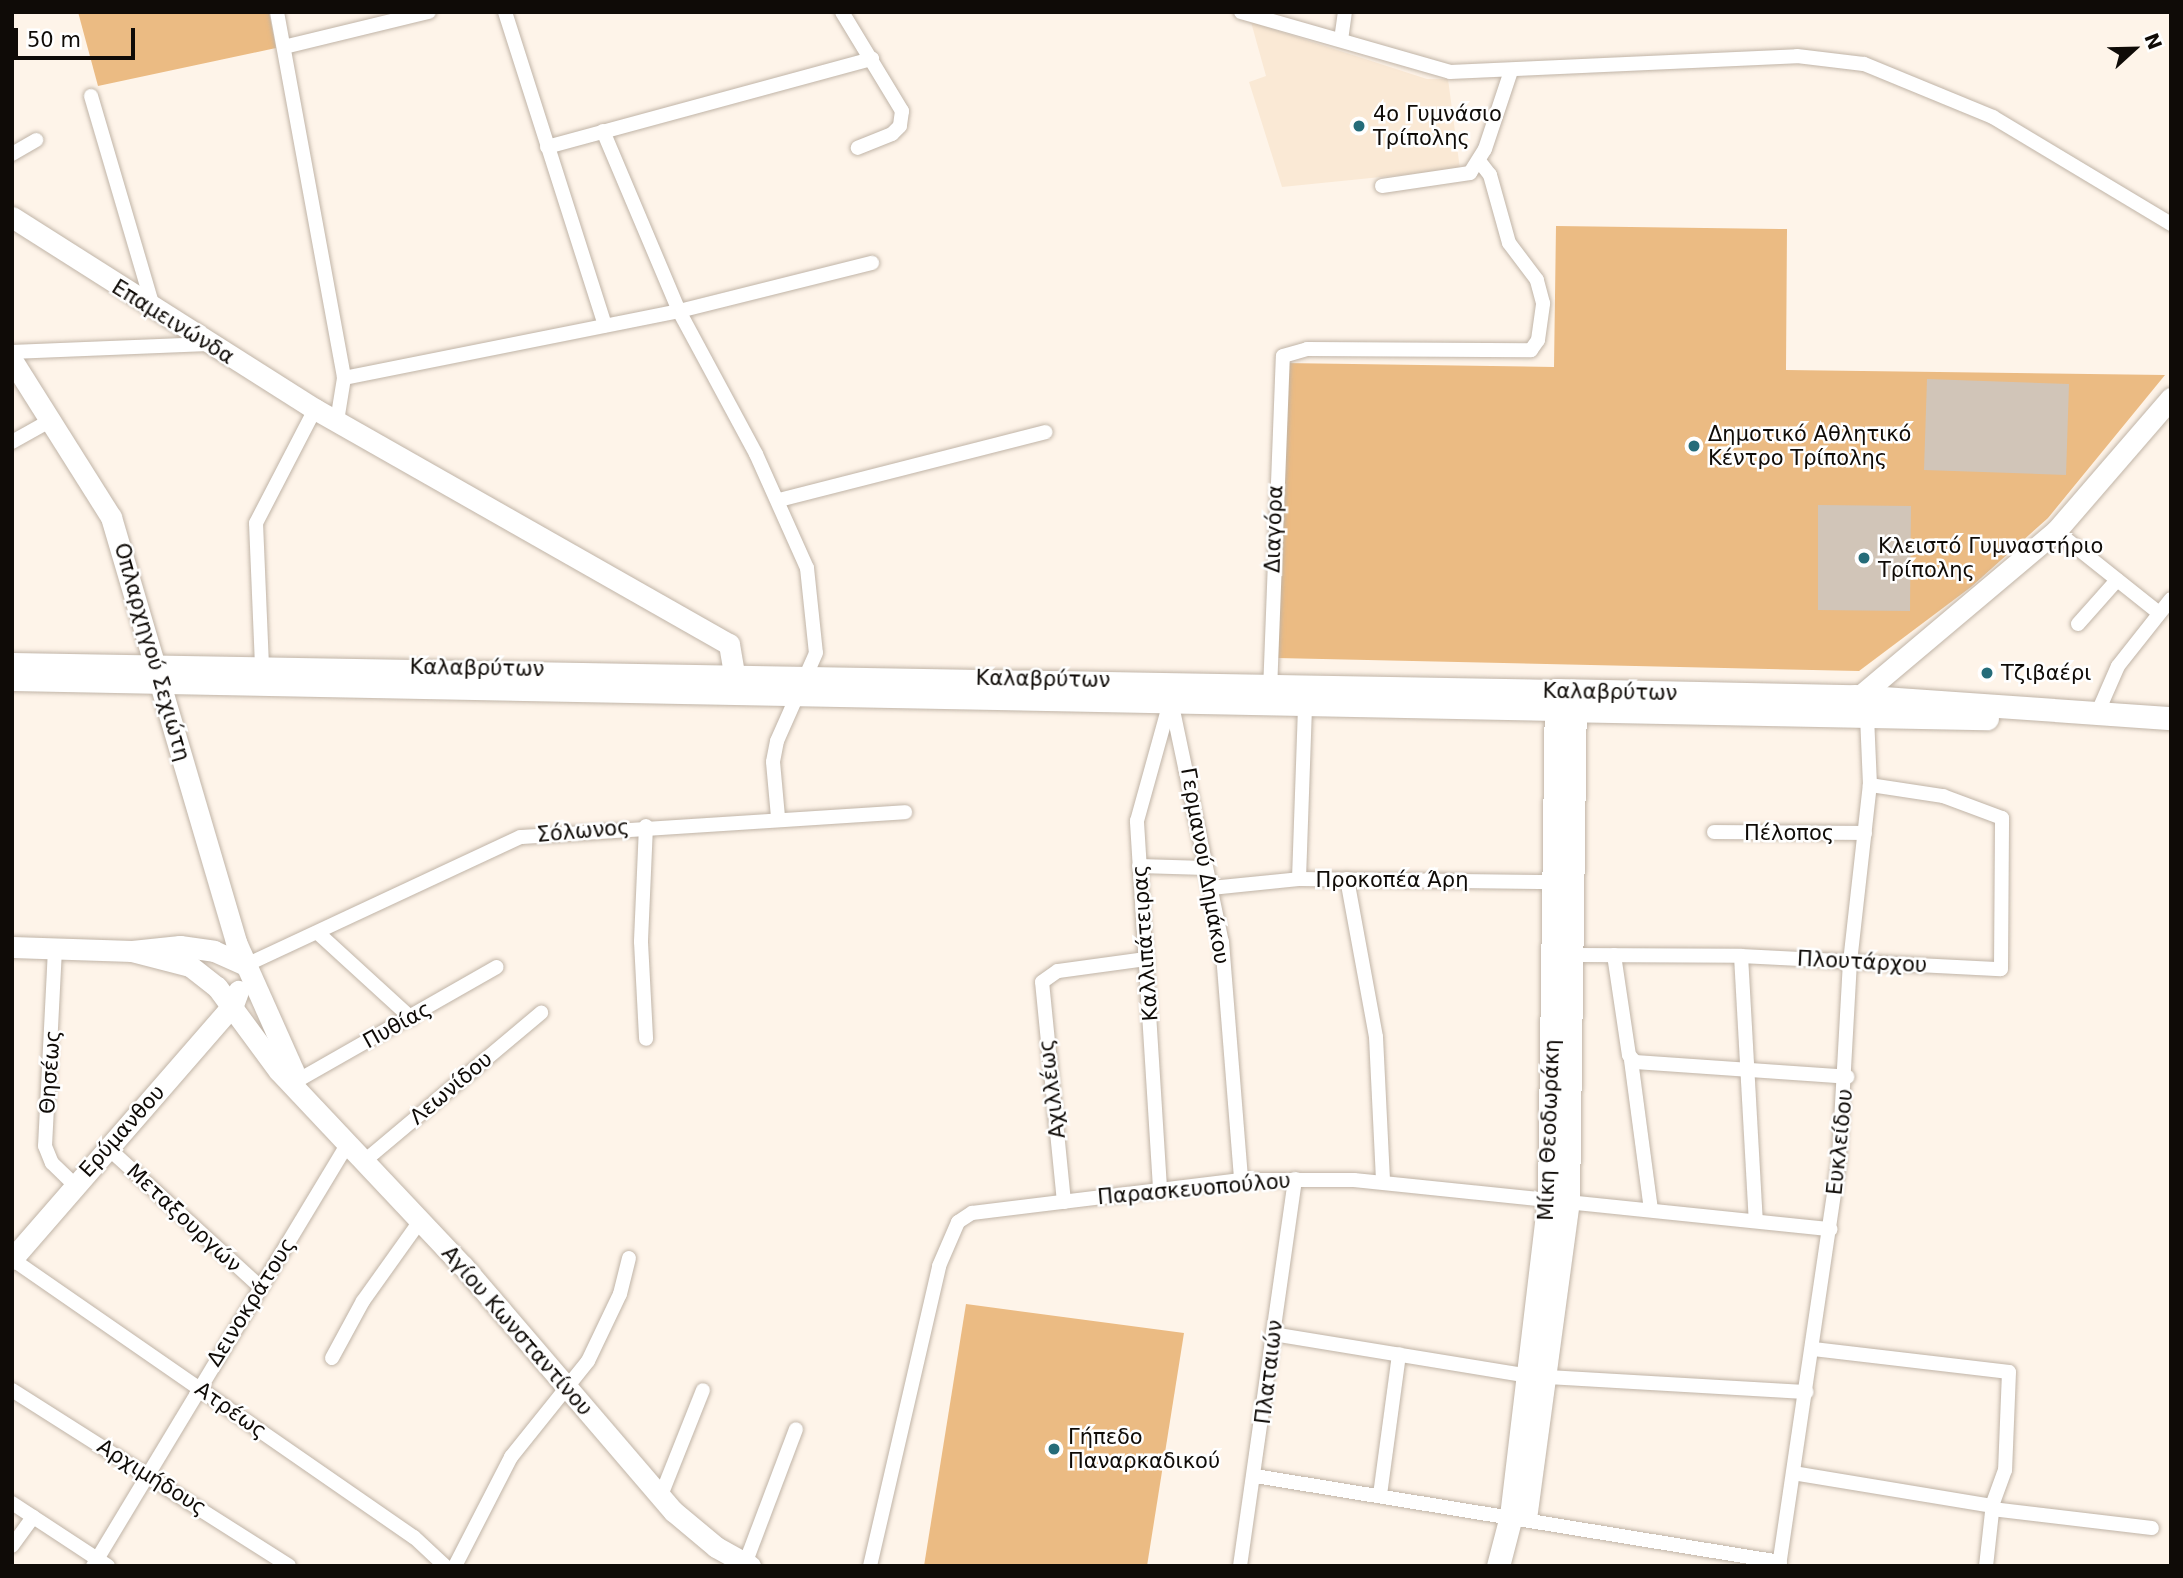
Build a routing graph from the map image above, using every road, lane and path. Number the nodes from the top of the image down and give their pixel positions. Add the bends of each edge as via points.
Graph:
1 (277, 12) edge
2 (429, 12) edge
3 (505, 12) edge
4 (842, 12) edge
5 (1241, 12) edge
6 (1345, 12) edge
7 (1341, 40) junction
8 (284, 47) junction
9 (872, 59) junction
10 (1511, 71) junction
11 (91, 96) dead end
12 (603, 131) junction
13 (36, 140) dead end
14 (547, 147) junction
15 (858, 148) dead end
16 (12, 154) edge
17 (1480, 162) junction
18 (1382, 186) dead end
19 (12, 217) edge
20 (2171, 224) edge
21 (872, 263) dead end
22 (679, 311) junction
23 (154, 312) junction
24 (605, 325) junction
25 (208, 344) junction
26 (12, 352) edge
27 (12, 360) edge
28 (344, 378) junction
29 (2171, 398) edge
30 (315, 409) junction
31 (53, 419) junction
32 (337, 421) junction
33 (1045, 432) dead end
34 (12, 443) edge
35 (779, 500) junction
36 (2056, 531) junction
37 (2117, 580) junction
38 (2171, 598) edge
39 (2159, 613) junction
40 (2078, 624) dead end
41 (12, 663) edge
42 (262, 666) junction
43 (160, 675) junction
44 (12, 680) edge
45 (736, 681) junction
46 (805, 686) junction
47 (1170, 691) junction
48 (1270, 693) junction
49 (1565, 700) junction
50 (1305, 704) junction
51 (1857, 709) junction
52 (2097, 714) junction
53 (2171, 718) edge
54 (1870, 785) junction
55 (905, 812) dead end
56 (778, 817) junction
57 (646, 826) junction
58 (1714, 832) dead end
59 (1865, 833) junction
60 (1139, 866) junction
61 (1206, 868) junction
62 (1299, 879) junction
63 (1347, 879) junction
64 (1565, 882) junction
65 (1211, 888) junction
66 (318, 933) junction
67 (12, 947) edge
68 (55, 949) junction
69 (132, 951) junction
70 (1574, 955) junction
71 (1614, 955) junction
72 (1741, 956) junction
73 (1146, 959) junction
74 (176, 961) junction
75 (1850, 962) junction
76 (246, 965) junction
77 (497, 967) dead end
78 (233, 1004) junction
79 (541, 1013) dead end
80 (411, 1018) junction
81 (272, 1031) junction
82 (646, 1039) dead end
83 (1631, 1060) junction
84 (1745, 1071) junction
85 (1847, 1077) junction
86 (295, 1082) junction
87 (346, 1146) junction
88 (108, 1148) junction
89 (362, 1163) junction
90 (1295, 1178) junction
91 (1241, 1180) junction
92 (1383, 1182) junction
93 (74, 1184) junction
94 (1160, 1188) junction
95 (1559, 1200) junction
96 (1064, 1202) junction
97 (1651, 1210) junction
98 (420, 1221) junction
99 (1756, 1221) junction
100 (1830, 1229) junction
101 (16, 1248) edge
102 (628, 1258) dead end
103 (260, 1287) junction
104 (1273, 1334) junction
105 (1814, 1349) junction
106 (1399, 1354) junction
107 (332, 1358) dead end
108 (1538, 1376) junction
109 (198, 1387) junction
110 (567, 1387) junction
111 (12, 1390) edge
112 (703, 1390) dead end
113 (1807, 1392) junction
114 (796, 1429) dead end
115 (148, 1473) junction
116 (1793, 1473) junction
117 (1255, 1476) junction
118 (1380, 1495) junction
119 (660, 1498) junction
120 (12, 1503) edge
121 (1992, 1507) junction
122 (33, 1517) junction
123 (1518, 1518) junction
124 (2152, 1528) dead end
125 (12, 1546) edge
126 (99, 1563) edge
127 (1779, 1564) edge
128 (747, 1565) edge
129 (289, 1566) edge
130 (445, 1566) edge
131 (455, 1566) edge
132 (870, 1566) edge
133 (1240, 1566) edge
134 (1499, 1566) edge
135 (1514, 1566) edge
136 (1986, 1566) edge

1 - 8 street
2 - 8 street
3 - 14 street
4 - 9 street
5 - 7 street
6 - 7 street
7 - 10 street via 1450,72
8 - 28 street
9 - 12 street
9 - 15 street via 899,103 902,120 892,134
10 - 17 street
10 - 20 street via 1797,56 1864,64 1993,117
11 - 23 street
12 - 14 street
12 - 22 street
13 - 16 street
14 - 24 street
17 - 18 street via 1461,177
17 - 48 street, Διαγόρα via 1490,176 1509,243 1541,292 1542,328 1531,349 1307,349 1283,356
19 - 23 main road, Επαμεινώνδα
21 - 22 street
22 - 24 street
22 - 35 street
23 - 25 main road, Επαμεινώνδα
24 - 28 street
25 - 26 street
25 - 30 main road, Επαμεινώνδα
27 - 31 main road, Οπλαρχηγού Σεχιώτη
28 - 32 street
29 - 36 main road
30 - 32 main road, Επαμεινώνδα
30 - 42 street via 256,523
31 - 34 street
31 - 43 main road, Οπλαρχηγού Σεχιώτη via 111,517
32 - 45 main road, Επαμεινώνδα via 729,644
33 - 35 street
35 - 46 street via 811,583 816,653
36 - 37 street
36 - 51 main road
37 - 39 street
37 - 40 street
38 - 39 street
39 - 52 street via 2110,679
41 - 43 main road, Καλαβρύτων
42 - 43 main road, Καλαβρύτων
42 - 45 main road, Καλαβρύτων
43 - 44 main road, Καλαβρύτων
43 - 45 main road, Καλαβρύτων
43 - 76 main road, Οπλαρχηγού Σεχιώτη
45 - 46 main road, Καλαβρύτων
46 - 47 main road, Καλαβρύτων
46 - 56 street via 773,762
47 - 48 main road, Καλαβρύτων
47 - 60 street, Καλλιπάτειρας via 1140,805
47 - 61 street, Γερμανού Δημάκου
48 - 49 main road, Καλαβρύτων
48 - 50 main road, Καλαβρύτων
49 - 50 main road, Καλαβρύτων
49 - 51 main road, Καλαβρύτων
49 - 64 main road, Μίκη Θεοδωράκη
50 - 62 street
51 - 52 main road, Καλαβρύτων via 2041,705
51 - 54 street, Ευκλείδου
52 - 53 main road, Καλαβρύτων
54 - 59 street, Ευκλείδου
54 - 75 street, Πλουτάρχου via 1942,796 2002,818 2001,969
55 - 56 street, Σόλωνος
56 - 57 street, Σόλωνος
57 - 66 street, Σόλωνος via 522,837
57 - 82 street via 641,983
58 - 59 street, Πέλοπος
59 - 75 street, Ευκλείδου
60 - 61 street
60 - 73 street, Καλλιπάτειρας
61 - 65 street, Γερμανού Δημάκου
62 - 63 street, Προκοπέα Άρη
62 - 65 street, Προκοπέα Άρη
63 - 64 street, Προκοπέα Άρη
63 - 92 street via 1376,1037
64 - 70 main road, Μίκη Θεοδωράκη
64 - 95 main road, Μίκη Θεοδωράκη
65 - 91 street, Γερμανού Δημάκου via 1224,957
66 - 76 street, Σόλωνος
66 - 80 street
67 - 68 main road, Αγίου Κωνσταντίνου
68 - 69 main road, Αγίου Κωνσταντίνου
68 - 93 street, Θησέως via 45,1146 52,1163
69 - 74 main road, Αγίου Κωνσταντίνου
69 - 76 main road, Αγίου Κωνσταντίνου via 193,947
70 - 71 street, Πλουτάρχου
70 - 95 main road, Μίκη Θεοδωράκη
71 - 72 street, Πλουτάρχου
71 - 83 street
72 - 75 street, Πλουτάρχου
72 - 84 street
73 - 94 street, Καλλιπάτειρας
73 - 96 street, Αχιλλέως via 1046,977 1041,995
74 - 76 main road via 224,973
74 - 78 main road, Αγίου Κωνσταντίνου via 207,979
75 - 85 street, Ευκλείδου
76 - 78 main road
76 - 81 main road, Αγίου Κωνσταντίνου
77 - 80 street, Πυθίας
78 - 81 main road
78 - 86 main road, Αγίου Κωνσταντίνου via 279,1070
78 - 88 main road, Ερύμανθου
79 - 89 street, Λεωνίδου
80 - 86 street, Πυθίας
81 - 86 main road, Αγίου Κωνσταντίνου
83 - 84 street
83 - 97 street
84 - 85 street
84 - 99 street
85 - 100 street, Ευκλείδου
86 - 87 main road, Αγίου Κωνσταντίνου
87 - 89 main road, Αγίου Κωνσταντίνου
87 - 103 street, Δεινοκράτους
88 - 93 main road, Ερύμανθου
88 - 103 street, Μεταξουργών
89 - 98 main road, Αγίου Κωνσταντίνου
90 - 91 street, Παρασκευοπούλου
90 - 92 street, Παρασκευοπούλου
90 - 104 street, Πλαταιών
91 - 94 street, Παρασκευοπούλου
92 - 95 street, Παρασκευοπούλου
93 - 101 main road, Ερύμανθου
94 - 96 street, Παρασκευοπούλου
95 - 97 street, Παρασκευοπούλου
95 - 108 main road, Μίκη Θεοδωράκη
96 - 132 street, Παρασκευοπούλου via 972,1213 950,1237 909,1384
97 - 99 street, Παρασκευοπούλου
98 - 107 street via 363,1301
98 - 110 main road, Αγίου Κωνσταντίνου
99 - 100 street, Παρασκευοπούλου
100 - 105 street, Ευκλείδου
101 - 109 street, Ατρέως
102 - 110 street via 610,1316
103 - 109 street, Δεινοκράτους
104 - 106 street
104 - 117 street, Πλαταιών
105 - 113 street, Ευκλείδου
105 - 121 street via 2009,1373 2005,1470
106 - 108 street
106 - 118 street
108 - 113 street
108 - 123 main road, Μίκη Θεοδωράκη
109 - 115 street, Δεινοκράτους
109 - 130 street, Ατρέως via 414,1537
110 - 119 main road, Αγίου Κωνσταντίνου
110 - 131 street via 511,1457
111 - 115 street, Αρχιμήδους
112 - 119 street
113 - 116 street, Ευκλείδου
114 - 128 street
115 - 126 street, Δεινοκράτους
115 - 129 street, Αρχιμήδους
116 - 121 street
116 - 127 street, Ευκλείδου
117 - 118 street
117 - 133 street, Πλαταιών
118 - 123 street
119 - 128 main road, Αγίου Κωνσταντίνου via 699,1535
120 - 122 street
121 - 124 street
121 - 136 street
122 - 125 street
122 - 126 street
123 - 127 street
123 - 134 main road, Μίκη Θεοδωράκη
123 - 135 main road, Μίκη Θεοδωράκη

